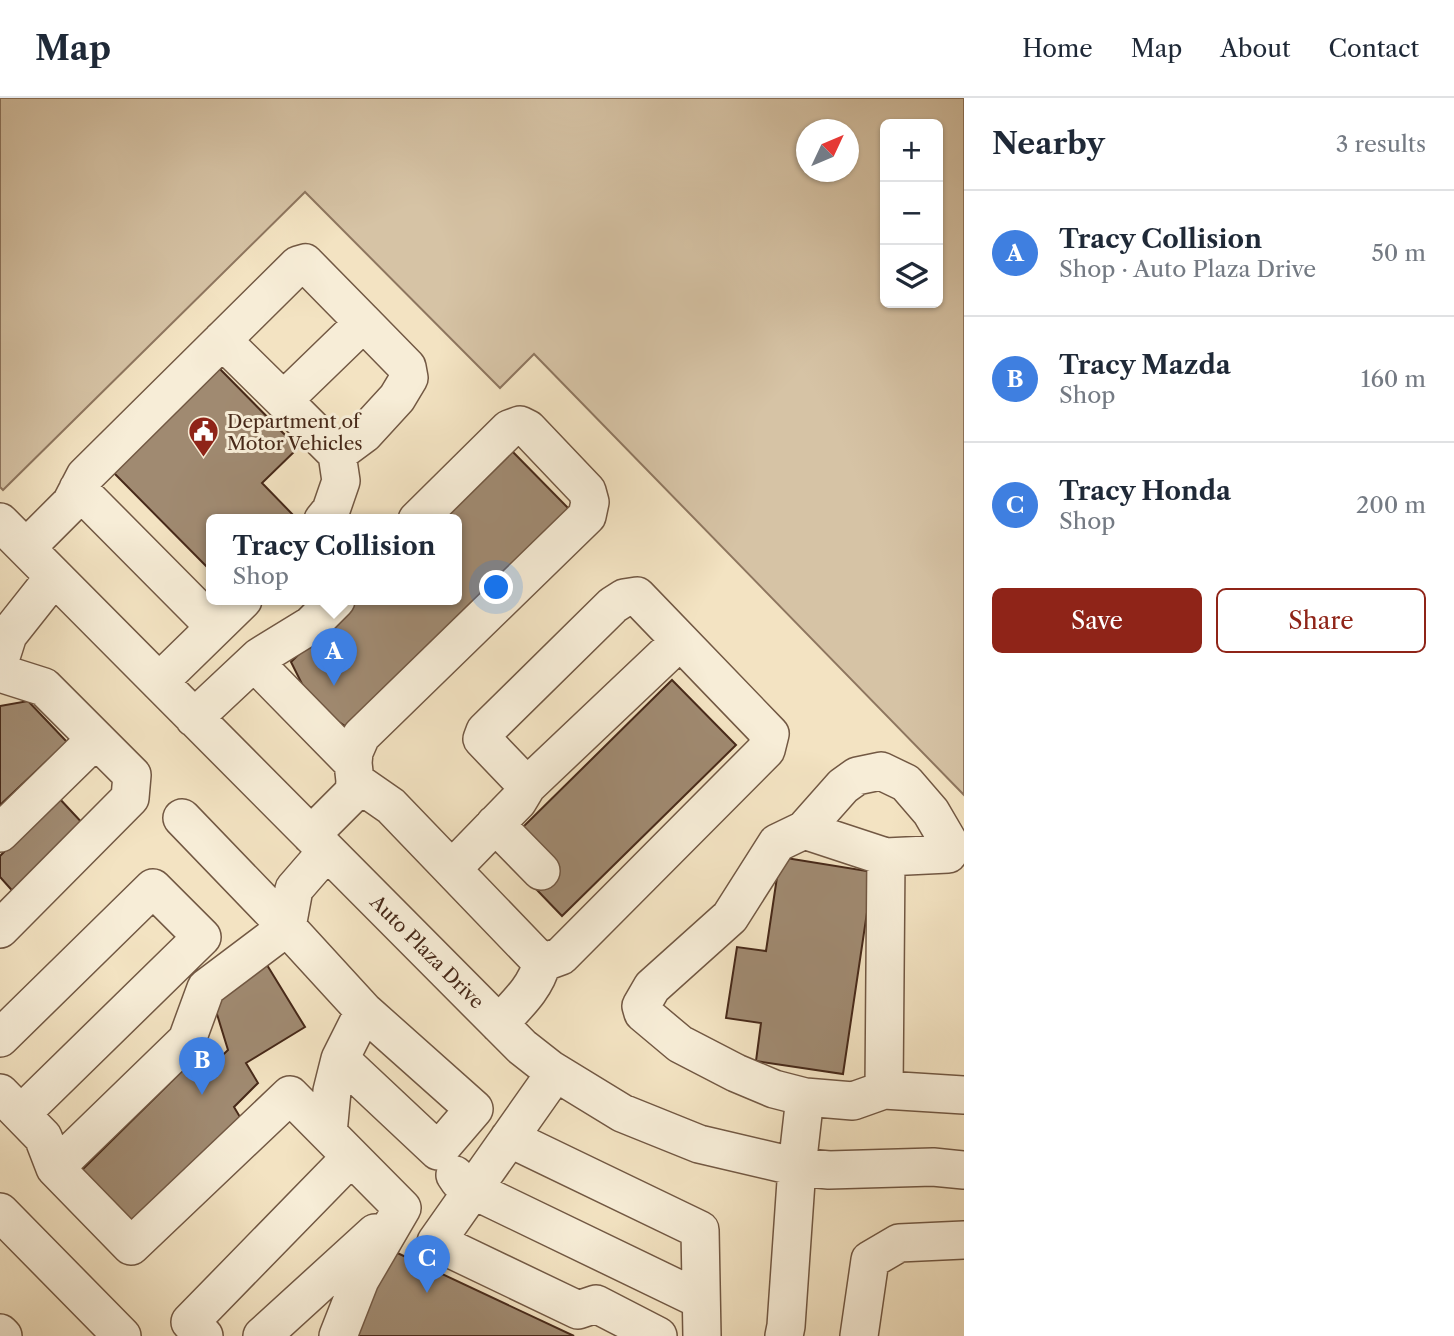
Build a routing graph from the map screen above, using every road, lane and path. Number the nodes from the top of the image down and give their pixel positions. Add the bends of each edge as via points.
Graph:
1 (362, 321) junction
2 (222, 340) junction
3 (285, 402) junction
4 (337, 454) junction
5 (78, 489) junction
6 (328, 514) edge
7 (423, 514) edge
8 (0, 522) edge
9 (26, 548) junction
10 (54, 577) junction
11 (238, 605) edge
12 (331, 605) edge
13 (215, 628) junction
14 (680, 641) junction
15 (0, 660) edge
16 (254, 662) junction
17 (0, 673) edge
18 (159, 682) junction
19 (194, 718) junction
20 (96, 739) junction
21 (354, 772) junction
22 (527, 786) junction
23 (182, 818) dead end
24 (495, 824) junction
25 (804, 830) junction
26 (0, 833) edge
27 (319, 843) junction
28 (958, 854) edge
29 (886, 857) junction
30 (452, 869) junction
31 (541, 871) dead end
32 (1, 925) edge
33 (287, 927) junction
34 (542, 963) junction
35 (364, 1012) junction
36 (499, 1024) junction
37 (0, 1038) edge
38 (341, 1059) junction
39 (555, 1073) junction
40 (884, 1090) junction
41 (964, 1095) edge
42 (805, 1097) junction
43 (10, 1104) edge
44 (509, 1138) junction
45 (340, 1145) junction
46 (438, 1151) junction
47 (797, 1167) junction
48 (55, 1168) junction
49 (964, 1170) edge
50 (473, 1190) junction
51 (402, 1208) junction
52 (0, 1212) edge
53 (964, 1240) edge
54 (436, 1242) junction
55 (701, 1300) junction
56 (649, 1334) edge
57 (122, 1336) edge
58 (204, 1336) edge
59 (262, 1336) edge
60 (338, 1336) edge
61 (702, 1336) edge
62 (784, 1336) edge
63 (859, 1336) edge

1 - 2 street via 305,263
1 - 3 street
1 - 4 street via 407,367 409,378 364,434
2 - 3 street
2 - 5 street via 85,476
3 - 4 street
4 - 6 street via 341,481
5 - 9 street via 71,503
5 - 13 street
7 - 21 street via 509,429 520,425 587,491 590,502 586,516 361,736 354,752
8 - 9 street, Auto Plaza Drive
9 - 10 street, Auto Plaza Drive
10 - 15 street via 8,635
10 - 18 street, Auto Plaza Drive
11 - 13 street
12 - 16 street via 311,625
13 - 18 street
14 - 22 street
14 - 22 street via 637,596 613,605 485,731 482,739
14 - 34 street via 771,734 766,750 561,956
16 - 19 street
16 - 21 street
17 - 20 street via 44,687
18 - 19 street, Auto Plaza Drive
19 - 27 street, Auto Plaza Drive
20 - 26 street
20 - 32 street via 132,775 130,798
21 - 27 street via 354,792
21 - 30 street
22 - 24 street
23 - 33 street
24 - 30 street
24 - 31 street
25 - 28 street via 842,786 857,776 881,771 906,783
25 - 29 street
25 - 42 street via 777,843 730,917 652,987 641,1006 643,1013 681,1044 753,1082
27 - 33 street via 294,889
27 - 36 street, Auto Plaza Drive
28 - 29 street
29 - 40 street
30 - 34 street
33 - 35 street
33 - 48 street via 206,988 187,1040
34 - 36 street via 531,989
35 - 38 street
35 - 46 street via 474,1109
36 - 39 street, Auto Plaza Drive
37 - 43 street via 153,888 202,937
38 - 45 street via 332,1091
38 - 46 street
39 - 44 street
39 - 47 street, Auto Plaza Drive via 622,1112 699,1144
40 - 41 street
40 - 42 street via 853,1101
42 - 47 street
43 - 48 street via 43,1137
44 - 50 street
44 - 55 street via 700,1230
45 - 48 street via 290,1095 131,1246
45 - 51 street
45 - 58 street via 190,1322
46 - 50 street via 459,1181
47 - 49 street, Auto Plaza Drive
47 - 62 street
50 - 54 street
50 - 55 street
51 - 54 street
51 - 59 street
51 - 60 street via 360,1280
52 - 57 street
53 - 63 street via 899,1243 870,1260
54 - 56 street via 578,1310 596,1304
55 - 61 street

